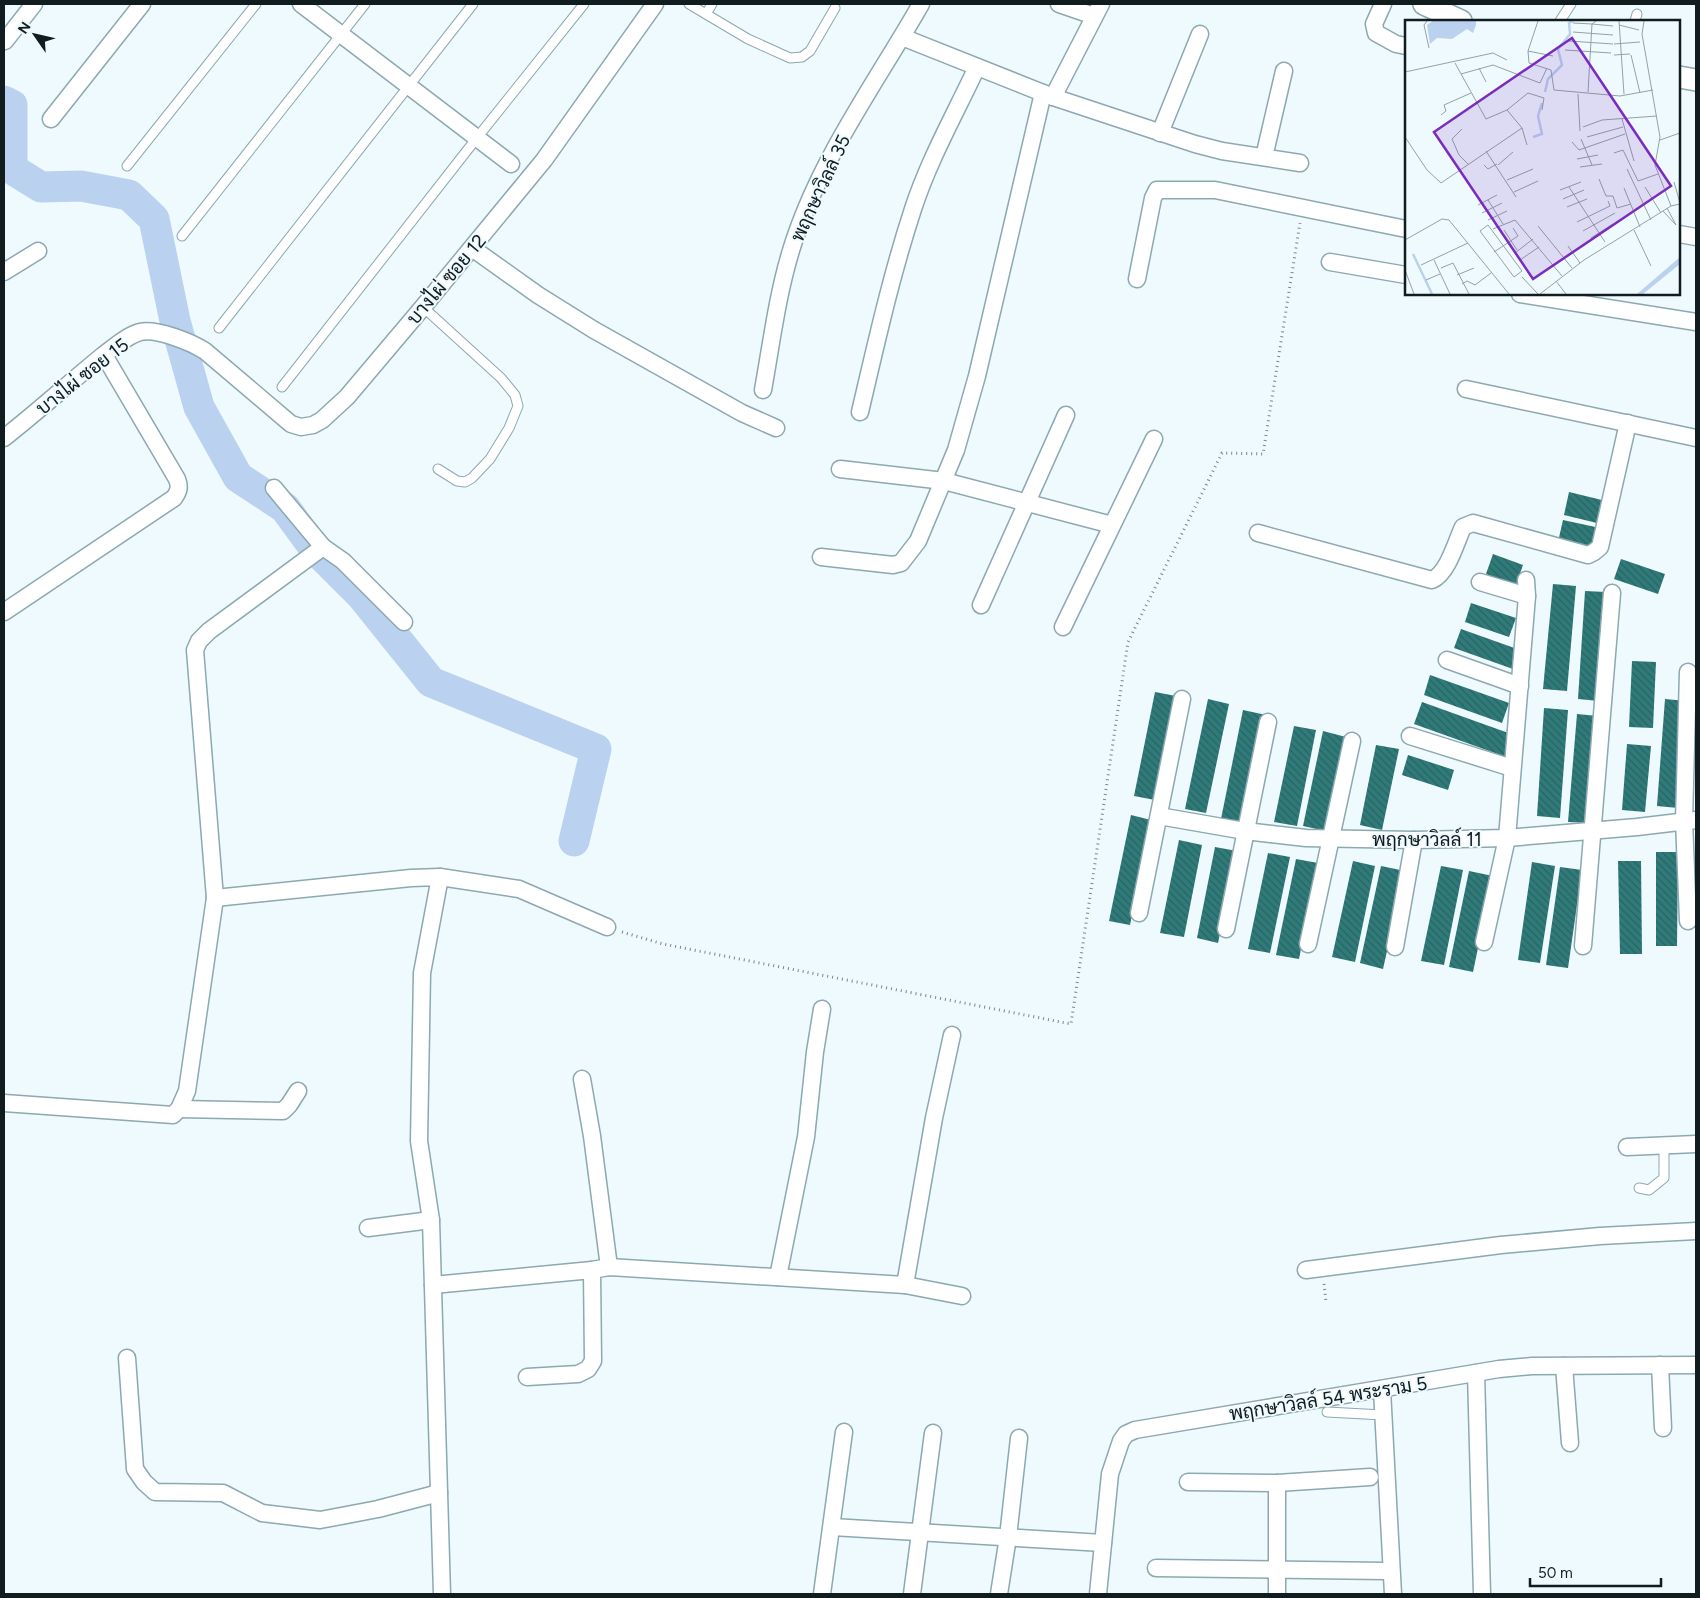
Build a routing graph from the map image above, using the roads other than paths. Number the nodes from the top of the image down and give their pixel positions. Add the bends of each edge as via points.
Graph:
1 (34, 4) edge
2 (142, 4) edge
3 (256, 4) edge
4 (302, 4) edge
5 (365, 4) edge
6 (473, 4) edge
7 (584, 4) edge
8 (655, 4) edge
9 (688, 4) edge
10 (712, 4) edge
11 (921, 4) edge
12 (1059, 4) edge
13 (1383, 4) edge
14 (1424, 4) edge
15 (1571, 4) edge
16 (836, 8) dead end
17 (1098, 10) edge
18 (706, 14) junction
19 (1457, 20) edge
20 (1561, 20) edge
21 (1200, 34) dead end
22 (341, 35) junction
23 (902, 37) junction
24 (4, 41) edge
25 (1405, 46) edge
26 (977, 67) junction
27 (1284, 71) dead end
28 (1680, 77) edge
29 (1696, 80) edge
30 (408, 86) junction
31 (1048, 95) junction
32 (51, 119) dead end
33 (1160, 133) junction
34 (476, 139) junction
35 (1264, 157) junction
36 (1300, 163) dead end
37 (511, 164) dead end
38 (126, 166) dead end
39 (1405, 229) edge
40 (1680, 234) edge
41 (182, 236) dead end
42 (1696, 237) edge
43 (472, 248) junction
44 (38, 250) dead end
45 (1330, 262) dead end
46 (4, 272) edge
47 (1405, 275) edge
48 (1137, 279) dead end
49 (1526, 295) edge
50 (423, 307) junction
51 (1696, 322) edge
52 (219, 328) dead end
53 (195, 345) joint
54 (104, 355) junction
55 (282, 387) dead end
56 (1466, 388) dead end
57 (764, 390) dead end
58 (860, 412) dead end
59 (1066, 415) dead end
60 (1628, 422) junction
61 (776, 428) dead end
62 (4, 438) edge
63 (1696, 438) edge
64 (1154, 439) dead end
65 (438, 469) dead end
66 (840, 469) dead end
67 (944, 481) junction
68 (274, 488) dead end
69 (1027, 503) junction
70 (1112, 525) junction
71 (1258, 533) dead end
72 (321, 548) junction
73 (822, 557) dead end
74 (1526, 580) dead end
75 (1480, 582) dead end
76 (1612, 592) dead end
77 (1527, 596) junction
78 (980, 605) dead end
79 (4, 612) edge
80 (404, 622) dead end
81 (1063, 626) dead end
82 (1447, 660) dead end
83 (1688, 672) dead end
84 (1520, 686) junction
85 (1182, 699) dead end
86 (1268, 722) dead end
87 (1410, 736) dead end
88 (1352, 741) dead end
89 (1512, 768) junction
90 (1159, 816) junction
91 (1690, 820) edge
92 (1245, 830) junction
93 (1593, 830) junction
94 (1506, 838) junction
95 (1332, 839) junction
96 (1414, 840) junction
97 (440, 877) junction
98 (215, 898) junction
99 (1139, 913) dead end
100 (1688, 921) dead end
101 (606, 927) road end
102 (1226, 929) dead end
103 (1484, 942) dead end
104 (1308, 944) dead end
105 (1583, 946) dead end
106 (1395, 947) dead end
107 (822, 1009) dead end
108 (952, 1035) dead end
109 (582, 1079) dead end
110 (298, 1091) dead end
111 (4, 1103) edge
112 (179, 1109) junction
113 (1696, 1144) edge
114 (1664, 1145) junction
115 (1627, 1147) dead end
116 (1639, 1188) dead end
117 (431, 1220) junction
118 (368, 1228) dead end
119 (1696, 1232) edge
120 (609, 1266) junction
121 (592, 1270) junction
122 (1306, 1270) dead end
123 (778, 1277) junction
124 (433, 1285) junction
125 (905, 1285) junction
126 (962, 1296) dead end
127 (127, 1358) dead end
128 (1696, 1365) edge
129 (1564, 1366) junction
130 (1660, 1366) junction
131 (1476, 1373) junction
132 (527, 1377) dead end
133 (1382, 1390) junction
134 (1327, 1412) dead end
135 (1383, 1414) junction
136 (1663, 1428) dead end
137 (844, 1432) dead end
138 (933, 1433) dead end
139 (1019, 1438) dead end
140 (1570, 1443) dead end
141 (1370, 1477) dead end
142 (1188, 1482) dead end
143 (1277, 1483) junction
144 (439, 1493) junction
145 (832, 1527) junction
146 (919, 1532) junction
147 (1008, 1537) junction
148 (1103, 1543) junction
149 (1156, 1568) dead end
150 (1277, 1570) junction
151 (1386, 1571) dead end
152 (442, 1594) edge
153 (822, 1594) edge
154 (912, 1594) edge
155 (999, 1594) edge
156 (1098, 1594) edge
157 (1277, 1594) edge
158 (1393, 1594) edge
159 (1482, 1594) edge

1 - 24 street
2 - 32 street
3 - 38 lane
4 - 22 street
5 - 22 lane
6 - 30 lane
7 - 34 lane
8 - 43 street, บางไผ่ ซอย 12 via 544,160
9 - 18 lane
10 - 18 lane
11 - 23 street, พฤกษาวิลล์ 35
12 - 17 street
13 - 25 street via 1374,24 1376,33
14 - 19 street
15 - 20 lane
16 - 18 lane via 810,51 802,57 790,58 748,39
17 - 31 street
21 - 33 street
22 - 30 street
22 - 41 lane
23 - 26 street
23 - 57 street, พฤกษาวิลล์ 35 via 836,148 794,241 780,296
26 - 31 street
26 - 58 street via 914,207 890,282
27 - 35 street
28 - 29 street
30 - 34 street
30 - 52 lane
31 - 33 street
31 - 67 street via 977,376
33 - 35 street via 1213,149
34 - 37 street
34 - 55 lane
35 - 36 street
39 - 48 street via 1214,190 1157,190
40 - 42 street
43 - 50 street, บางไผ่ ซอย 12
43 - 61 street via 538,296 594,330 742,413
44 - 46 street
45 - 47 street
49 - 51 street
50 - 53 street, บางไผ่ ซอย 12 via 346,397 322,420 301,427 291,424
50 - 65 lane via 500,378 515,394 518,406 490,459 472,478 465,482 457,481
53 - 54 street, บางไผ่ ซอย 15 via 150,331 139,332
54 - 62 street, บางไผ่ ซอย 15
54 - 79 street via 177,478 178,492 174,498
56 - 60 street
59 - 69 street
60 - 63 street
60 - 71 street via 1600,546 1588,555 1473,523 1463,527 1444,569 1432,580
64 - 70 street
66 - 67 street
67 - 69 street
67 - 73 street via 918,541 901,563 893,565
68 - 72 street
69 - 70 street
69 - 78 street
70 - 81 street
72 - 80 street via 343,561
72 - 98 street via 209,631 195,650
74 - 77 street
75 - 77 street
76 - 93 street
77 - 84 street
82 - 84 street
83 - 91 street
84 - 89 street
85 - 90 street
86 - 92 street
87 - 89 street
88 - 95 street
89 - 94 street
90 - 92 street, พฤกษาวิลล์ 11
90 - 99 street
91 - 93 street, พฤกษาวิลล์ 11
91 - 100 street
92 - 95 street, พฤกษาวิลล์ 11
92 - 102 street
93 - 94 street, พฤกษาวิลล์ 11
93 - 105 street
94 - 96 street, พฤกษาวิลล์ 11
94 - 103 street
95 - 96 street, พฤกษาวิลล์ 11
95 - 104 street
96 - 106 street
97 - 98 street
97 - 101 street via 519,889
97 - 117 street via 422,973 419,1141
98 - 112 street via 187,1091
107 - 123 street via 806,1138
108 - 125 street
109 - 120 street
110 - 112 street via 283,1111
111 - 112 street via 164,1115 173,1115
113 - 114 street
114 - 115 street
114 - 116 lane via 1664,1178 1649,1190
117 - 118 street
117 - 124 street
119 - 122 street via 1501,1245
120 - 121 street
120 - 123 street
121 - 124 street
121 - 132 street via 593,1361 588,1370 578,1374
123 - 125 street
124 - 144 street
125 - 126 street
127 - 144 street via 135,1469 155,1492 223,1493 262,1513 320,1520
128 - 130 street, พฤกษาวิลล์ 54 พระราม 5
129 - 130 street, พฤกษาวิลล์ 54 พระราม 5
129 - 131 street, พฤกษาวิลล์ 54 พระราม 5 via 1532,1366
129 - 140 street
130 - 136 street
131 - 133 street, พฤกษาวิลล์ 54 พระราม 5
131 - 159 street
133 - 135 street
133 - 148 street, พฤกษาวิลล์ 54 พระราม 5 via 1126,1434 1110,1474
134 - 135 lane
135 - 158 street
137 - 145 street
138 - 146 street
139 - 147 street
141 - 143 street
142 - 143 street
143 - 150 street
144 - 152 street
145 - 146 street
145 - 153 street
146 - 147 street
146 - 154 street
147 - 148 street
147 - 155 street
148 - 156 street, พฤกษาวิลล์ 54 พระราม 5
149 - 150 street
150 - 151 street
150 - 157 street

